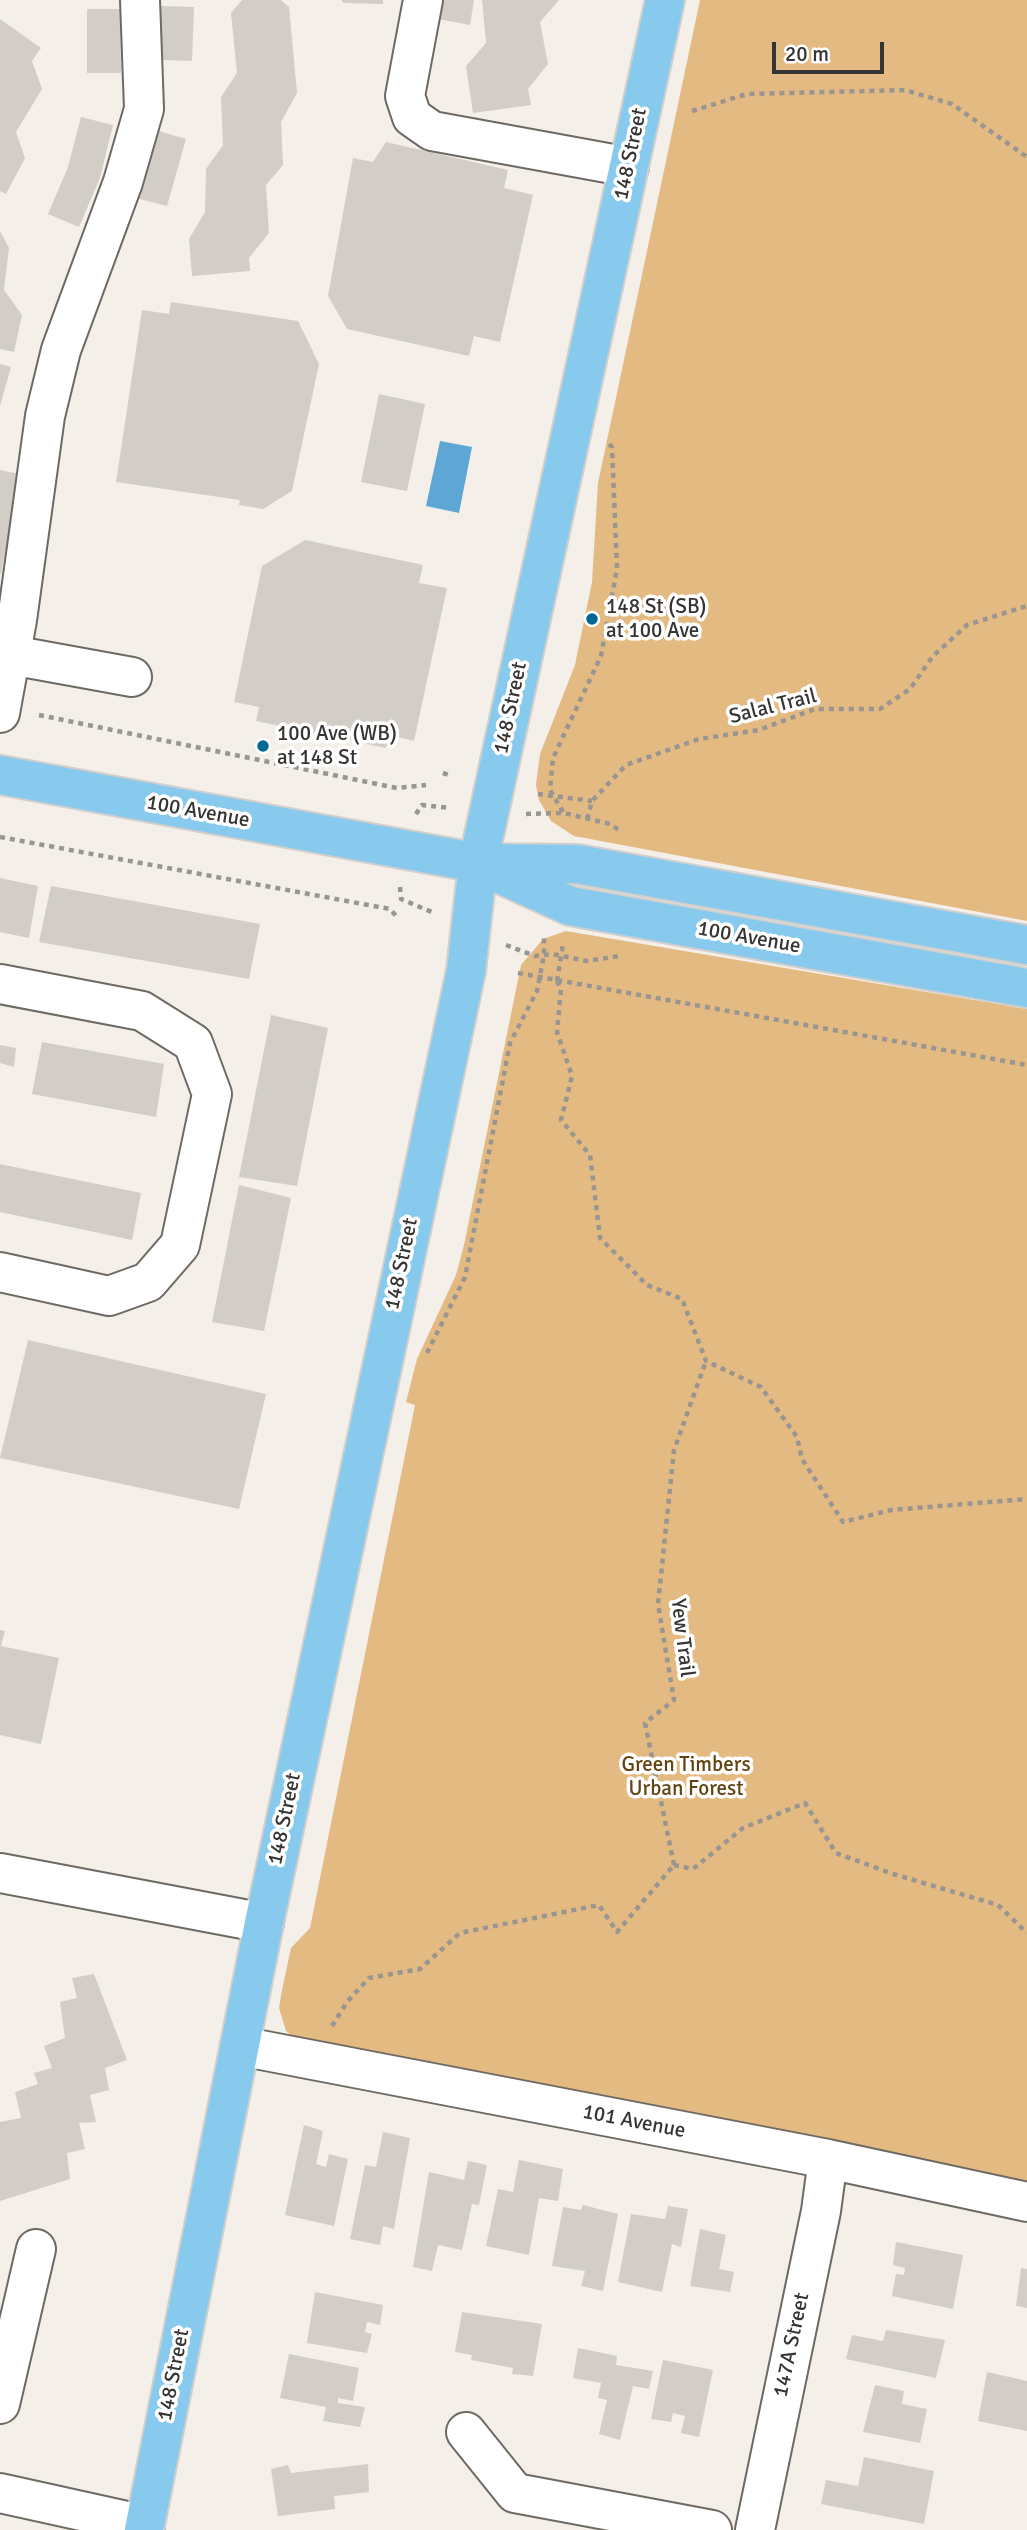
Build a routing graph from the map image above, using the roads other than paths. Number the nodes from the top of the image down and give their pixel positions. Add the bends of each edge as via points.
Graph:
1 (141, 0) edge
2 (423, 0) edge
3 (665, 0) edge
4 (629, 167) junction
5 (11, 655) junction
6 (132, 677) dead end
7 (1, 710) edge
8 (0, 775) edge
9 (478, 863) junction
10 (1027, 945) edge
11 (0, 984) edge
12 (1027, 988) edge
13 (0, 1272) edge
14 (0, 1873) edge
15 (264, 1923) junction
16 (240, 2046) junction
17 (828, 2159) junction
18 (1027, 2202) edge
19 (36, 2249) dead end
20 (0, 2404) edge
21 (466, 2432) dead end
22 (0, 2493) edge
23 (144, 2527) edge
24 (712, 2530) edge
25 (755, 2530) edge

1 - 5 street via 144,109 123,182 61,350 46,416
2 - 4 street via 405,96 412,117 432,131
3 - 4 main road, 148 Street
4 - 9 main road, 148 Street
5 - 6 street
5 - 7 street
8 - 9 main road, 100 Avenue
9 - 10 main road, 100 Avenue via 578,864
9 - 12 main road, 100 Avenue via 570,906
9 - 15 main road, 148 Street via 466,971
11 - 13 street via 142,1011 193,1043 212,1094 180,1245 148,1282 109,1296
14 - 15 street
15 - 16 main road, 148 Street
16 - 17 street, 101 Avenue
16 - 23 main road, 148 Street
17 - 18 street, 101 Avenue
17 - 25 street, 147A Street
19 - 20 street
21 - 24 street via 515,2493
22 - 23 street

